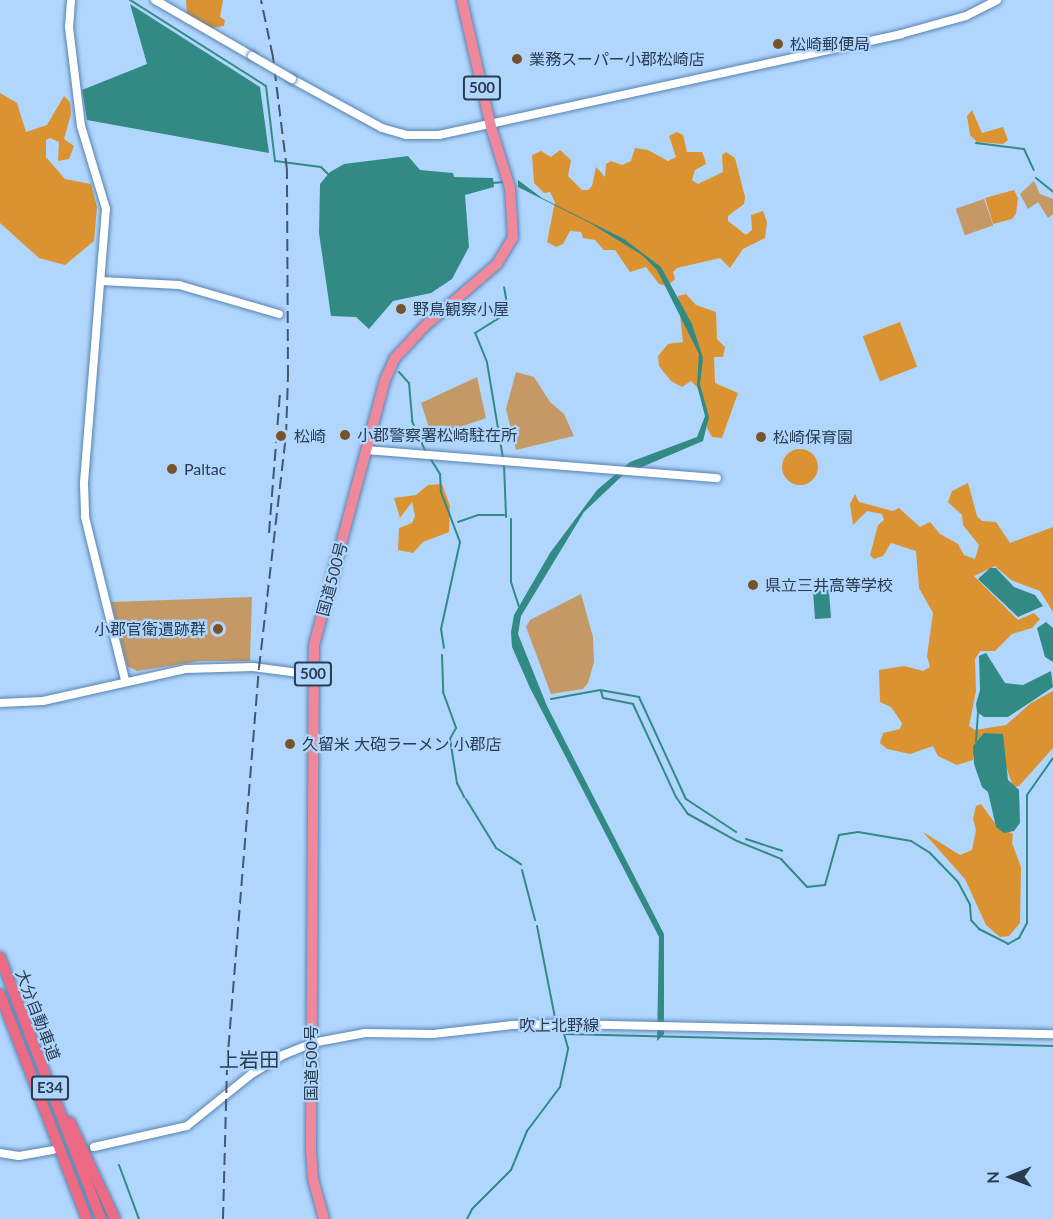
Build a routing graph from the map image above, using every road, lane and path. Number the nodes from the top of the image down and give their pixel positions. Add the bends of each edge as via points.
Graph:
1 (71, 0) edge
2 (155, 0) edge
3 (462, 0) edge
4 (997, 0) edge
5 (491, 127) junction
6 (101, 281) junction
7 (279, 314) dead end
8 (367, 450) junction
9 (717, 478) dead end
10 (313, 675) junction
11 (125, 680) junction
12 (0, 703) edge
13 (0, 957) edge
14 (0, 994) edge
15 (25, 1023) junction
16 (1053, 1034) edge
17 (312, 1043) junction
18 (94, 1146) dead end
19 (52, 1150) dead end
20 (0, 1153) edge
21 (87, 1219) edge
22 (101, 1219) edge
23 (115, 1219) edge
24 (324, 1219) edge

1 - 6 street via 69,27 81,126 106,209
2 - 5 street, bridge via 358,117 406,135 439,135
3 - 5 highway, 国道500号 / 500
4 - 5 street via 966,16 901,34
5 - 8 highway, 国道500号 / 500 via 510,188 513,237 506,252 395,358
6 - 7 street via 179,285
6 - 11 street via 84,484 85,517
8 - 9 street
8 - 10 highway, 国道500号 / 500 via 317,634
10 - 11 street via 253,667 200,668
10 - 17 highway, 国道500号 / 500
11 - 12 street via 43,702
13 - 15 highway, 大分自動車道 / E34
14 - 21 highway, 大分自動車道 / E34
15 - 22 highway, 大分自動車道 / E34
15 - 23 highway
16 - 17 main road, 吹上北野線 via 512,1025 433,1034 365,1033
17 - 18 main road, 吹上北野線 via 253,1073 187,1126
17 - 24 highway, 国道500号 / 500 via 313,1179
19 - 20 main road via 19,1156

